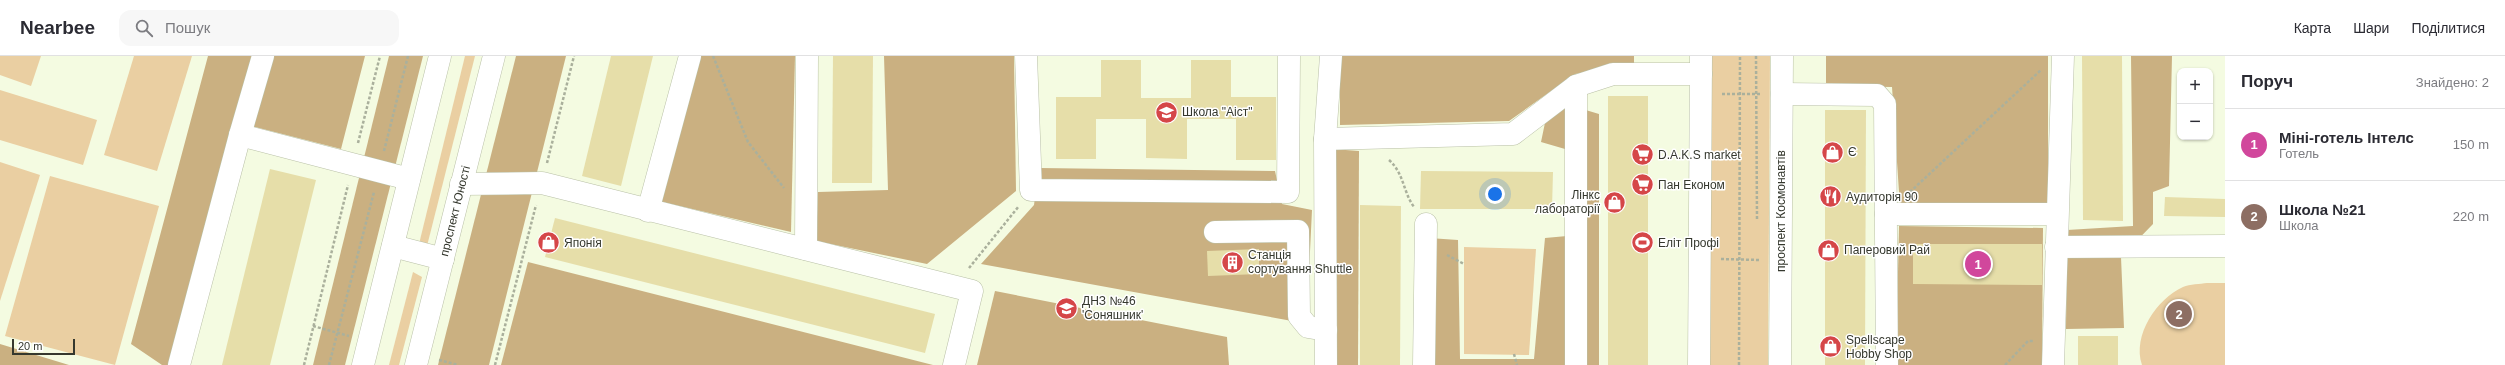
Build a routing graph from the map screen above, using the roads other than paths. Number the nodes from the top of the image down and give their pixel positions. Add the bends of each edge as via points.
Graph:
1 (263, 56) edge
2 (440, 56) edge
3 (494, 56) edge
4 (690, 56) edge
5 (807, 56) edge
6 (1026, 56) edge
7 (1289, 56) edge
8 (1331, 56) edge
9 (1782, 56) edge
10 (2054, 61) edge
11 (1701, 75) edge
12 (1576, 86) junction
13 (1782, 94) junction
14 (240, 135) junction
15 (1325, 139) junction
16 (409, 179) junction
17 (461, 184) junction
18 (648, 211) junction
19 (1886, 214) junction
20 (2057, 214) junction
21 (1426, 224) road end
22 (1215, 232) dead end
23 (393, 246) junction
24 (2225, 246) edge
25 (806, 248) junction
26 (2056, 248) junction
27 (443, 259) junction
28 (1326, 330) junction
29 (424, 361) edge
30 (179, 365) edge
31 (363, 365) edge
32 (954, 365) edge
33 (1326, 365) edge
34 (1424, 365) edge
35 (1576, 365) edge
36 (1698, 365) edge
37 (1780, 365) edge
38 (1887, 365) edge
39 (2053, 365) edge

1 - 14 main road
2 - 16 main road
3 - 17 main road, проспект Юності
4 - 18 main road
5 - 25 main road
6 - 7 main road via 1031,190 1288,192
8 - 15 main road
9 - 13 main road, проспект Космонавтів
10 - 20 main road
11 - 12 main road via 1613,74
11 - 36 main road
12 - 15 main road via 1513,134
12 - 35 main road
13 - 19 main road via 1878,95 1885,104
13 - 37 main road, проспект Космонавтів
14 - 16 main road
14 - 30 main road
15 - 28 main road
16 - 23 main road
17 - 18 main road via 542,183
17 - 27 main road, проспект Юності
18 - 25 main road
19 - 20 main road
19 - 38 main road
20 - 26 main road
21 - 34 main road
22 - 28 main road via 1298,231 1299,316 1308,327
23 - 27 main road
23 - 31 main road
24 - 26 main road
25 - 32 main road via 972,291
26 - 39 main road
27 - 29 main road, проспект Юності
28 - 33 main road

